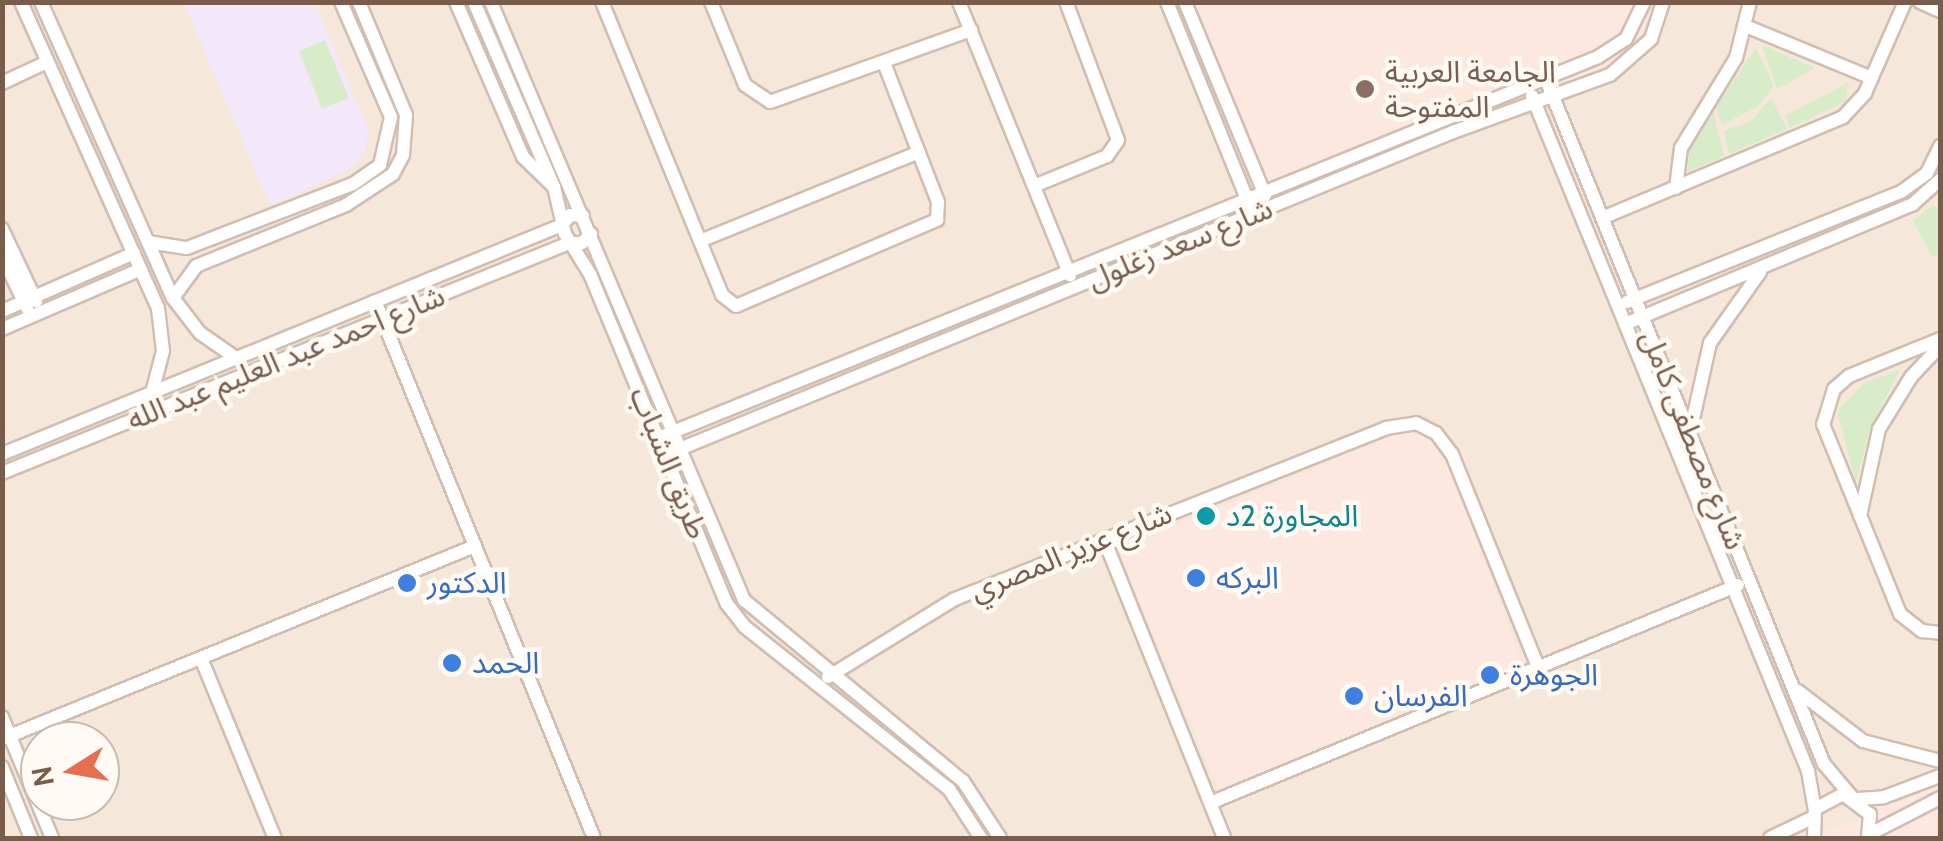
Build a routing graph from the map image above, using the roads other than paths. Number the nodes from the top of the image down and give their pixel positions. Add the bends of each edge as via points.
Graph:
1 (21, 2) edge
2 (41, 2) edge
3 (340, 2) edge
4 (359, 2) edge
5 (456, 2) edge
6 (474, 2) edge
7 (492, 2) edge
8 (602, 2) edge
9 (711, 2) edge
10 (959, 2) edge
11 (1066, 2) edge
12 (1167, 2) edge
13 (1185, 2) edge
14 (1644, 2) edge
15 (1663, 2) edge
16 (1750, 2) edge
17 (1905, 2) edge
18 (1920, 2) edge
19 (1940, 11) edge
20 (1748, 27) junction
21 (971, 30) junction
22 (47, 62) junction
23 (884, 64) junction
24 (1545, 77) junction
25 (1872, 78) junction
26 (2, 83) edge
27 (1527, 84) junction
28 (1552, 95) junction
29 (1534, 101) junction
30 (1561, 115) junction
31 (1542, 122) junction
32 (1940, 146) edge
33 (919, 152) junction
34 (116, 170) junction
35 (99, 177) junction
36 (1940, 180) edge
37 (1034, 186) junction
38 (554, 187) junction
39 (1676, 188) junction
40 (1263, 191) junction
41 (1246, 198) junction
42 (1270, 207) junction
43 (1252, 214) junction
44 (583, 216) junction
45 (1602, 218) junction
46 (562, 225) junction
47 (2, 228) edge
48 (591, 234) junction
49 (148, 242) junction
50 (700, 242) junction
51 (569, 243) junction
52 (134, 253) junction
53 (2, 256) edge
54 (1764, 267) junction
55 (141, 269) junction
56 (1068, 271) junction
57 (1075, 286) junction
58 (173, 298) junction
59 (1635, 298) junction
60 (29, 299) junction
61 (376, 301) junction
62 (1617, 306) junction
63 (2, 311) edge
64 (36, 314) junction
65 (1642, 317) junction
66 (382, 318) junction
67 (1625, 324) junction
68 (2, 329) edge
69 (1940, 342) edge
70 (236, 358) junction
71 (152, 393) junction
72 (673, 432) junction
73 (1691, 436) junction
74 (658, 438) junction
75 (680, 449) junction
76 (2, 454) edge
77 (665, 455) junction
78 (2, 473) edge
79 (1860, 518) junction
80 (1104, 539) junction
81 (475, 546) junction
82 (1749, 580) junction
83 (1732, 587) junction
84 (1940, 633) edge
85 (201, 658) junction
86 (1538, 668) junction
87 (831, 674) junction
88 (816, 684) junction
89 (1793, 686) junction
90 (2, 718) edge
91 (6, 737) edge
92 (1940, 761) edge
93 (2, 767) edge
94 (1940, 776) edge
95 (1855, 797) junction
96 (1940, 798) edge
97 (1210, 803) junction
98 (1813, 813) junction
99 (1869, 836) edge
100 (32, 838) edge
101 (52, 838) edge
102 (275, 838) edge
103 (594, 838) edge
104 (982, 838) edge
105 (1000, 838) edge
106 (1224, 838) edge
107 (1770, 838) edge
108 (1814, 838) edge

1 - 22 street
2 - 34 street
3 - 49 street via 391,118 380,165 353,184 187,248
4 - 58 street via 406,115 403,156 393,174 346,205 196,266
5 - 38 street via 523,157
6 - 38 street, طريق الشباب
7 - 44 street, طريق الشباب
8 - 50 street
9 - 23 street via 745,85 770,102
10 - 21 street
11 - 37 street via 1118,140 1107,156
12 - 41 street
13 - 40 street
14 - 24 street, شارع سعد زغلول via 1636,25 1613,50
15 - 28 street, شارع سعد زغلول via 1651,39 1626,66
16 - 20 street
17 - 25 street
18 - 19 street
20 - 25 street
20 - 39 street via 1681,148
21 - 23 street
21 - 37 street
22 - 26 street
22 - 35 street
23 - 33 street
24 - 27 street, شارع سعد زغلول
24 - 28 street, شارع مصطفى كامل
25 - 39 street via 1855,106 1828,126
27 - 29 street, شارع مصطفى كامل
27 - 40 street, شارع سعد زغلول
28 - 29 street, شارع سعد زغلول
28 - 30 street, شارع مصطفى كامل
29 - 31 street, شارع مصطفى كامل
29 - 42 street, شارع سعد زغلول
30 - 31 street
30 - 45 street, شارع مصطفى كامل
31 - 62 street, شارع مصطفى كامل
32 - 59 street via 1927,172 1901,192
33 - 50 street
33 - 50 street via 940,212 932,226 744,305 722,296
34 - 35 street
34 - 49 street
35 - 52 street
36 - 54 street via 1913,204
37 - 56 street
38 - 46 street, طريق الشباب
39 - 45 street
40 - 41 street, شارع سعد زغلول
40 - 42 street
41 - 43 street
41 - 56 street, شارع سعد زغلول
42 - 43 street, شارع سعد زغلول
43 - 57 street, شارع سعد زغلول
44 - 46 street via 570,215
44 - 48 street, طريق الشباب
45 - 59 street, شارع مصطفى كامل
46 - 51 street, طريق الشباب
46 - 61 street, شارع احمد عبد العليم عبد الله
47 - 60 street
48 - 51 street via 582,244
48 - 72 street, طريق الشباب
49 - 58 street
51 - 66 street, شارع احمد عبد العليم عبد الله
51 - 74 street, طريق الشباب via 590,274
52 - 55 street
52 - 60 street
53 - 60 street
54 - 65 street
54 - 73 street via 1710,344
55 - 64 street
55 - 71 street via 162,329
56 - 57 street
56 - 72 street, شارع سعد زغلول
57 - 75 street, شارع سعد زغلول
58 - 70 street via 200,333
59 - 62 street
59 - 65 street, شارع مصطفى كامل
60 - 63 street
60 - 64 street
61 - 66 street
61 - 70 street, شارع احمد عبد العليم عبد الله
62 - 67 street, شارع مصطفى كامل
64 - 68 street
65 - 67 street
65 - 73 street, شارع مصطفى كامل
66 - 78 street, شارع احمد عبد العليم عبد الله
66 - 81 street
67 - 83 street, شارع مصطفى كامل
69 - 79 street via 1879,429
69 - 79 street via 1848,376 1825,405 1827,442
70 - 71 street, شارع احمد عبد العليم عبد الله
71 - 76 street, شارع احمد عبد العليم عبد الله
72 - 74 street, شارع سعد زغلول
72 - 75 street, طريق الشباب
73 - 82 street, شارع مصطفى كامل
74 - 77 street, طريق الشباب
75 - 77 street, شارع سعد زغلول
75 - 87 street, طريق الشباب via 744,600
77 - 88 street, طريق الشباب via 735,616
79 - 84 street via 1900,614 1922,630
80 - 86 street, شارع عزيز المصري via 1386,428 1416,423 1436,433 1452,454
80 - 87 street, شارع عزيز المصري via 939,606
80 - 97 street
81 - 85 street
81 - 103 street
82 - 83 street
82 - 89 street, شارع مصطفى كامل
83 - 86 street
83 - 98 street, شارع مصطفى كامل via 1812,783
85 - 91 street
85 - 102 street
86 - 97 street
87 - 88 street, شارع عزيز المصري
87 - 105 street, طريق الشباب via 963,781
88 - 104 street, طريق الشباب via 949,789
89 - 92 street via 1862,740
89 - 95 street, شارع مصطفى كامل via 1824,764
90 - 91 street
91 - 101 street
93 - 100 street
94 - 95 street via 1884,798
95 - 98 street via 1835,795
95 - 99 street, شارع مصطفى كامل via 1870,814
96 - 99 street
97 - 106 street
98 - 107 street
98 - 108 street, شارع مصطفى كامل

